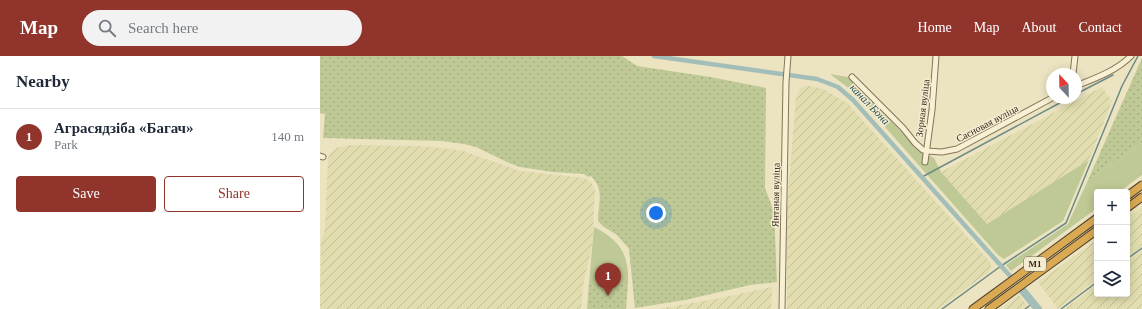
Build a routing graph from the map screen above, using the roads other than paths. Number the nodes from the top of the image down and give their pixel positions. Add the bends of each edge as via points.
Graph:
1 (788, 56) edge
2 (936, 56) edge
3 (1075, 56) edge
4 (1131, 56) edge
5 (1074, 68) edge
6 (852, 77) dead end
7 (1082, 83) edge
8 (1046, 101) edge
9 (926, 151) junction
10 (925, 162) dead end
11 (1142, 185) edge
12 (1130, 194) edge
13 (1142, 197) edge
14 (1130, 206) edge
15 (1094, 220) edge
16 (1094, 232) edge
17 (782, 309) edge
18 (973, 309) edge
19 (989, 309) edge

1 - 17 street, Янтаная вуліца
2 - 9 street, Зорная вуліца
3 - 5 street
4 - 7 street via 1109,72
6 - 9 street
8 - 9 street, Сасновая вуліца via 956,149 942,152
9 - 10 street, Зорная вуліца
11 - 12 highway
13 - 14 highway
15 - 18 highway, М1
16 - 19 highway, М1

